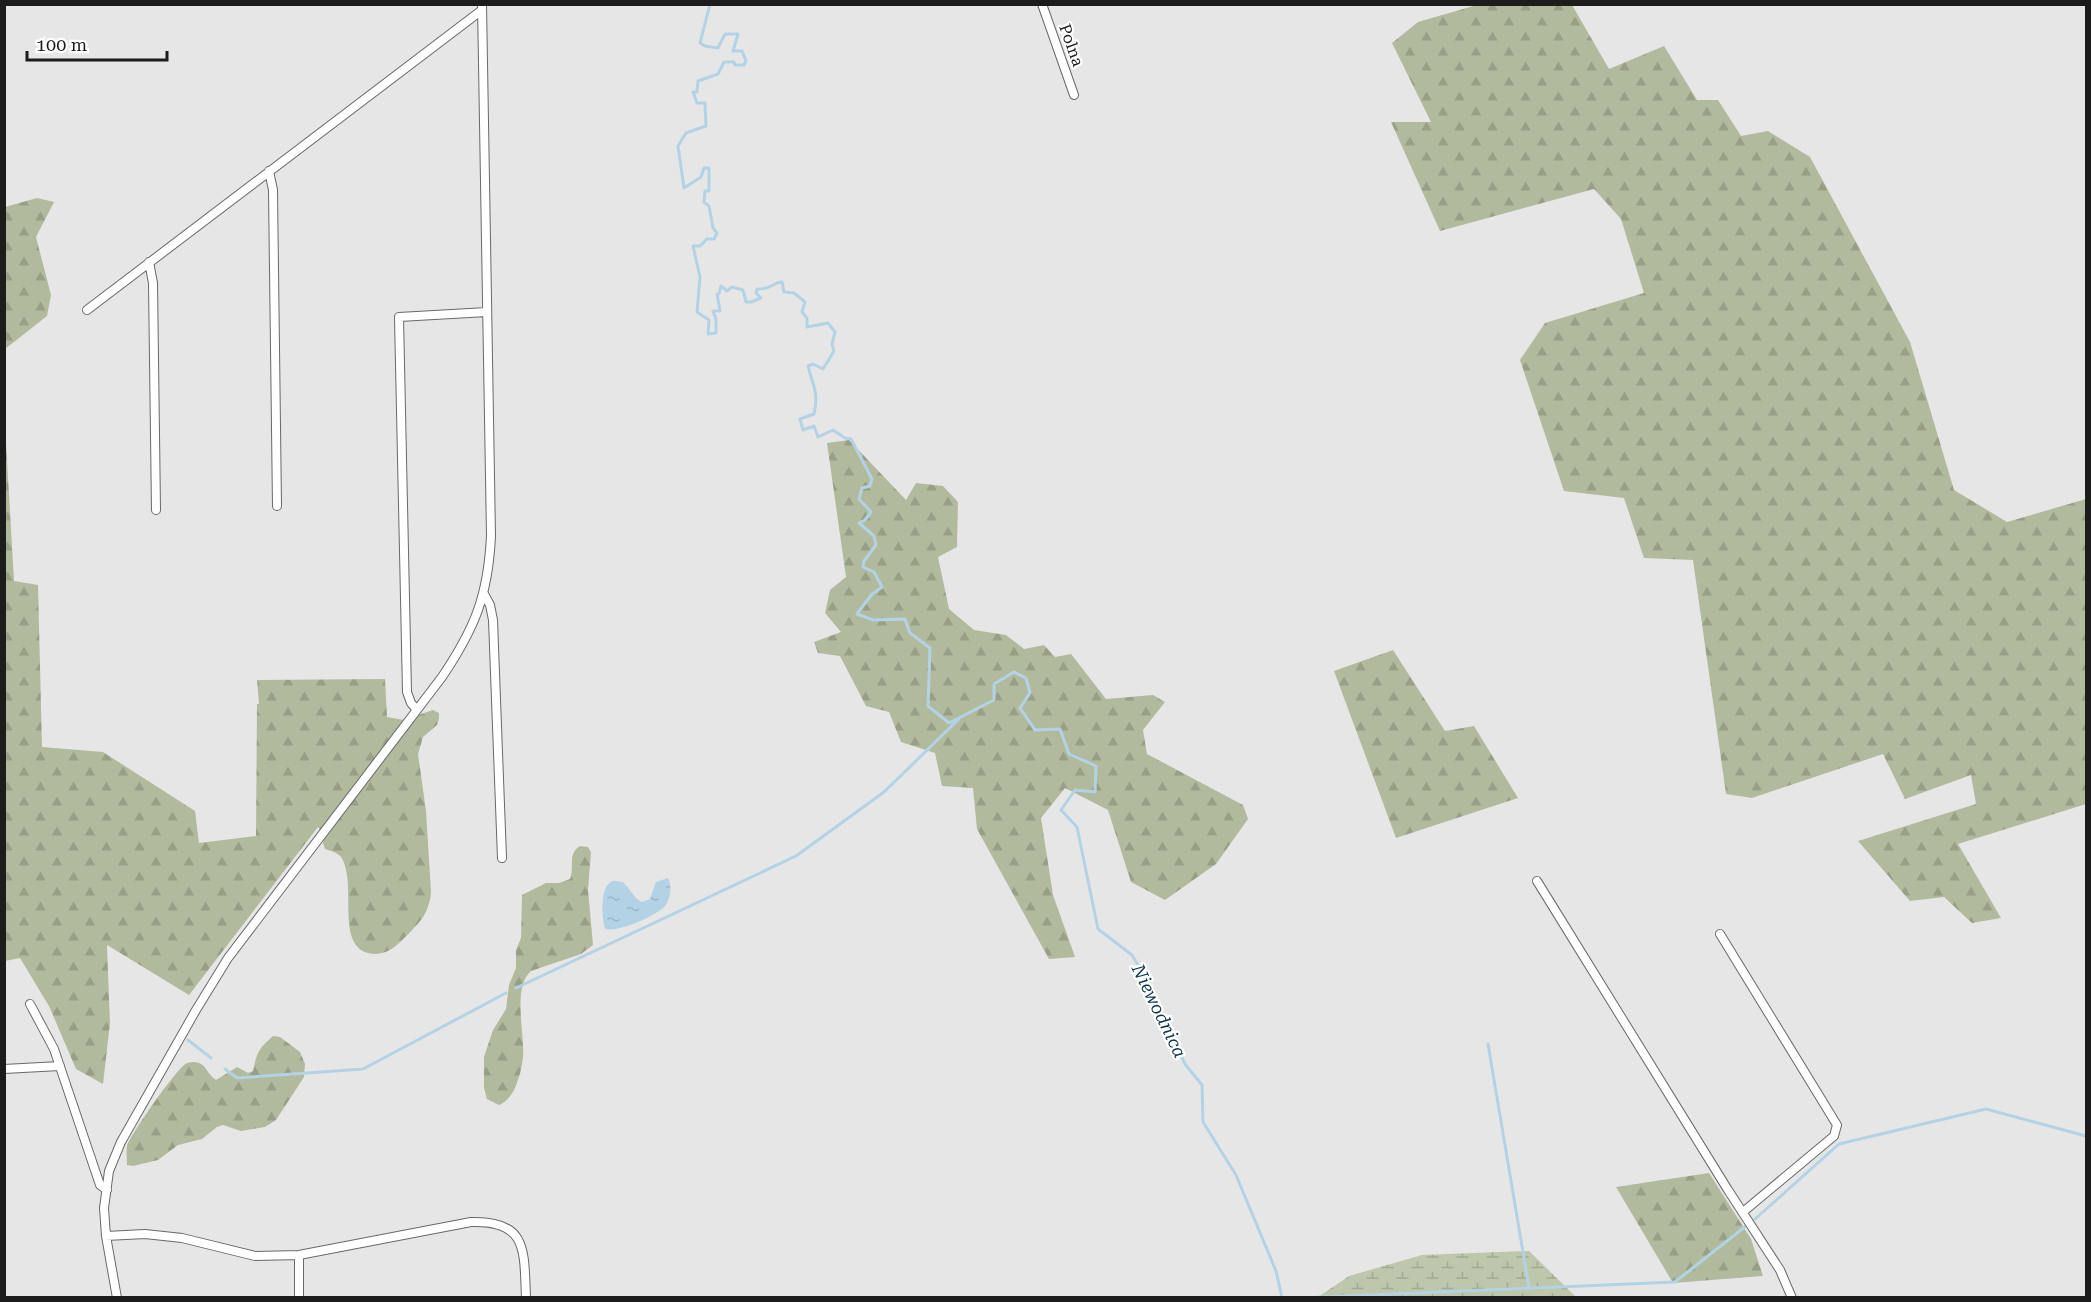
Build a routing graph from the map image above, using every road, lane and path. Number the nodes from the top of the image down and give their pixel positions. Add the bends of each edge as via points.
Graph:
1 (1042, 4) edge
2 (482, 7) edge
3 (1074, 95) dead end
4 (269, 171) junction
5 (149, 262) junction
6 (87, 310) dead end
7 (487, 312) junction
8 (277, 506) dead end
9 (156, 510) dead end
10 (484, 594) junction
11 (417, 710) junction
12 (502, 858) dead end
13 (1538, 881) dead end
14 (1720, 934) dead end
15 (30, 1004) dead end
16 (60, 1066) junction
17 (4, 1069) edge
18 (106, 1190) junction
19 (1743, 1212) junction
20 (106, 1236) junction
21 (299, 1255) junction
22 (117, 1298) edge
23 (299, 1298) edge
24 (526, 1298) edge
25 (1792, 1298) edge

1 - 3 street, Polna
2 - 4 street
2 - 7 street
4 - 5 street
4 - 8 street via 273,190
5 - 6 street
5 - 9 street via 153,283
7 - 10 street via 491,536
7 - 11 street via 399,317 407,692
10 - 11 street via 464,644
10 - 12 street via 493,620
11 - 18 street via 228,958 121,1142
13 - 19 street
14 - 19 street via 1837,1125 1834,1136
15 - 16 street
16 - 17 street
16 - 18 street via 100,1185
18 - 20 street
19 - 25 street via 1780,1270
20 - 21 street via 145,1234 182,1238 255,1256
20 - 22 street
21 - 23 street
21 - 24 street via 490,1221 505,1226 520,1244

